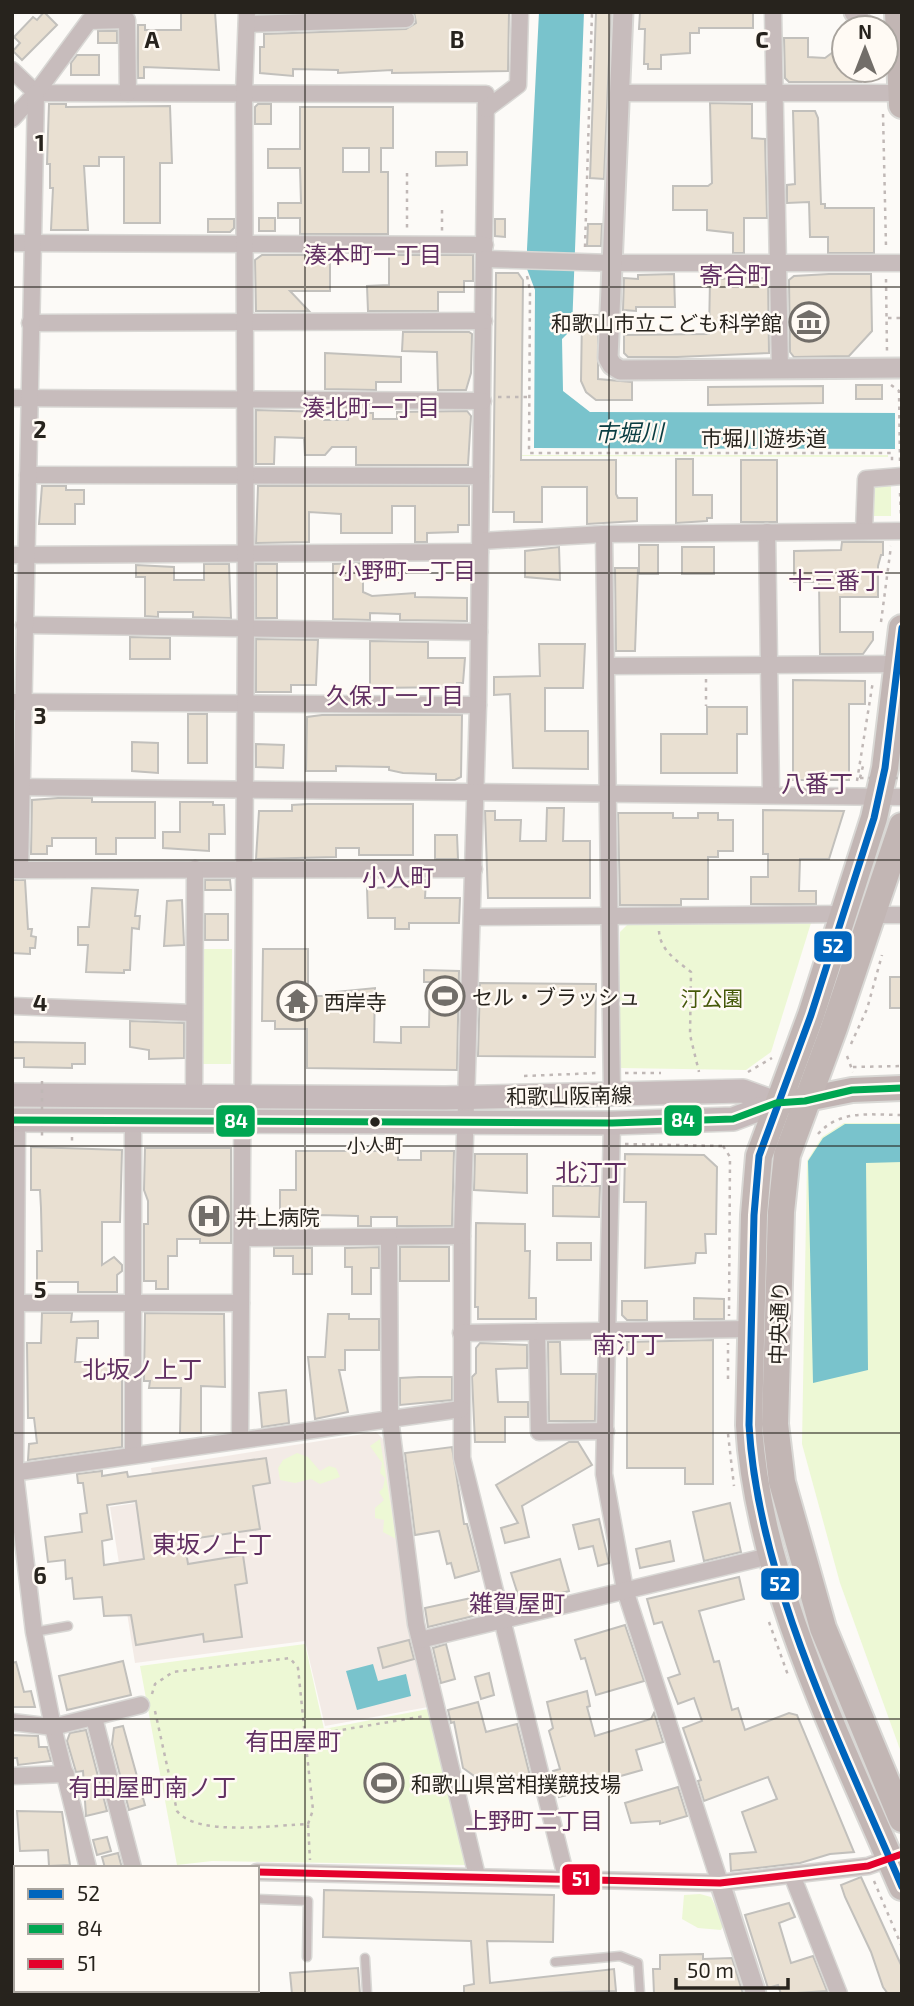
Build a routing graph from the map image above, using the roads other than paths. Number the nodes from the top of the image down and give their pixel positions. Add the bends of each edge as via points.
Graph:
1 (520, 12) edge
2 (623, 12) edge
3 (773, 12) edge
4 (382, 16) edge
5 (247, 18) edge
6 (406, 19) dead end
7 (12, 70) edge
8 (830, 83) edge
9 (36, 93) junction
10 (128, 93) junction
11 (244, 93) junction
12 (619, 93) junction
13 (775, 94) junction
14 (486, 108) junction
15 (12, 119) edge
16 (12, 243) edge
17 (31, 243) junction
18 (245, 244) junction
19 (485, 252) junction
20 (606, 259) junction
21 (894, 263) edge
22 (779, 264) junction
23 (484, 321) junction
24 (245, 322) junction
25 (30, 323) junction
26 (895, 368) edge
27 (780, 369) junction
28 (12, 398) edge
29 (29, 398) junction
30 (245, 398) junction
31 (482, 401) junction
32 (901, 468) edge
33 (28, 475) junction
34 (246, 476) junction
35 (481, 476) junction
36 (898, 527) edge
37 (864, 531) junction
38 (767, 533) junction
39 (604, 534) junction
40 (481, 547) junction
41 (246, 553) junction
42 (19, 555) edge
43 (24, 625) junction
44 (246, 627) junction
45 (891, 628) edge
46 (480, 632) junction
47 (900, 664) edge
48 (607, 666) junction
49 (770, 666) junction
50 (17, 702) edge
51 (245, 704) junction
52 (478, 705) junction
53 (17, 787) edge
54 (244, 789) junction
55 (477, 792) junction
56 (608, 794) junction
57 (771, 796) junction
58 (891, 796) edge
59 (902, 826) edge
60 (195, 869) junction
61 (474, 869) junction
62 (16, 870) edge
63 (244, 870) junction
64 (843, 914) junction
65 (872, 915) junction
66 (902, 915) edge
67 (473, 917) junction
68 (608, 918) junction
69 (12, 1006) edge
70 (193, 1013) junction
71 (902, 1088) edge
72 (612, 1094) junction
73 (12, 1095) edge
74 (194, 1098) junction
75 (244, 1098) junction
76 (465, 1098) junction
77 (806, 1101) junction
78 (776, 1103) junction
79 (15, 1121) edge
80 (133, 1121) junction
81 (244, 1122) junction
82 (466, 1123) junction
83 (612, 1123) junction
84 (242, 1178) junction
85 (463, 1236) junction
86 (389, 1238) junction
87 (133, 1302) junction
88 (14, 1303) edge
89 (241, 1303) junction
90 (751, 1329) junction
91 (607, 1330) junction
92 (537, 1332) junction
93 (461, 1333) junction
94 (461, 1409) junction
95 (390, 1419) junction
96 (607, 1430) junction
97 (240, 1440) junction
98 (133, 1455) junction
99 (13, 1473) edge
100 (772, 1555) junction
101 (625, 1590) junction
102 (502, 1620) junction
103 (68, 1626) dead end
104 (34, 1632) junction
105 (419, 1640) junction
106 (148, 1706) road end
107 (94, 1718) junction
108 (12, 1722) edge
109 (53, 1727) junction
110 (66, 1774) junction
111 (12, 1776) edge
112 (902, 1819) edge
113 (896, 1856) edge
114 (88, 1866) edge
115 (132, 1866) edge
116 (259, 1872) edge
117 (792, 1875) junction
118 (477, 1876) junction
119 (566, 1877) junction
120 (720, 1883) junction
121 (902, 1888) edge
122 (259, 1899) edge
123 (307, 1958) dead end
124 (365, 1958) dead end
125 (555, 1962) dead end
126 (367, 1994) edge
127 (640, 1994) edge
128 (756, 1994) edge
129 (839, 1994) edge

1 - 14 street via 518,85
2 - 12 street
3 - 13 street
4 - 5 street
4 - 6 street
5 - 11 street
7 - 9 street
8 - 13 street
9 - 10 street
9 - 10 street via 89,21 115,20 127,20
9 - 15 street
9 - 17 street
10 - 11 street
11 - 14 street via 486,94
11 - 18 street
12 - 13 street
12 - 20 street
13 - 22 street
14 - 19 street
16 - 17 street
17 - 18 street
17 - 25 street
18 - 19 street
18 - 24 street
19 - 20 street via 521,267
19 - 23 street
20 - 22 street via 693,269
20 - 27 street via 608,358 612,365 620,370
21 - 22 street
22 - 27 street
23 - 24 street
23 - 31 street
24 - 25 street
24 - 30 street
25 - 29 street
26 - 27 street
28 - 29 street
29 - 30 street
29 - 33 street
30 - 31 street
30 - 34 street
31 - 35 street
32 - 37 street via 866,479
33 - 34 street
33 - 42 street
34 - 35 street
34 - 41 street
35 - 40 street
36 - 37 street
37 - 38 street
38 - 39 street via 656,529
38 - 49 street
39 - 40 street
39 - 48 street
40 - 41 street
40 - 46 street
41 - 42 street
41 - 44 street
42 - 43 street
43 - 44 street
43 - 50 street
44 - 46 street
44 - 51 street
45 - 47 highway, 中央通り
46 - 52 street
47 - 49 street
47 - 58 highway, 中央通り
48 - 49 street
48 - 56 street
49 - 57 street
50 - 51 street
50 - 53 street
51 - 52 street
51 - 54 street
52 - 55 street
53 - 54 street
53 - 62 street
54 - 55 street
54 - 63 street
55 - 56 street
55 - 61 street
56 - 57 street
56 - 68 street
57 - 58 street
58 - 64 highway, 中央通り
59 - 65 highway, 中央通り
60 - 62 street
60 - 63 street
60 - 70 street
61 - 63 street
61 - 67 street
63 - 75 street
64 - 68 street
64 - 78 highway, 中央通り via 798,1055
65 - 66 street
65 - 77 highway, 中央通り
67 - 68 street
67 - 76 street
68 - 72 street
69 - 70 street
70 - 74 street
71 - 77 main road via 852,1090
72 - 76 main road, 和歌山阪南線
72 - 78 main road, 和歌山阪南線 via 743,1091
73 - 74 main road, 和歌山阪南線
74 - 75 main road, 和歌山阪南線
75 - 76 main road, 和歌山阪南線
75 - 81 street
76 - 82 street
77 - 78 main road
77 - 112 highway, 中央通り via 787,1155 780,1212 777,1452 823,1628
78 - 83 main road, 和歌山阪南線 via 733,1119
78 - 90 highway, 中央通り via 759,1156
79 - 80 main road, 和歌山阪南線
79 - 88 street
80 - 81 main road, 和歌山阪南線
80 - 87 street
81 - 82 main road, 和歌山阪南線
81 - 84 street
82 - 83 main road, 和歌山阪南線
82 - 85 street
83 - 91 street
84 - 86 street via 250,1200 250,1238
84 - 89 street
85 - 86 street
85 - 93 street
86 - 95 street
87 - 88 street
87 - 89 street
87 - 98 street
88 - 99 street
89 - 97 street
90 - 91 street
90 - 100 highway, 中央通り via 751,1454
91 - 92 street
91 - 96 street
92 - 93 street
92 - 96 street via 538,1432
93 - 94 street
94 - 95 street
94 - 102 street via 462,1458
95 - 97 street
95 - 105 street
96 - 101 street via 604,1474
97 - 98 street
98 - 99 street
99 - 104 street
100 - 101 street
100 - 113 highway, 中央通り via 798,1642
101 - 102 street
101 - 120 street
102 - 105 street
102 - 119 street
103 - 104 lane
104 - 109 street
105 - 118 street
106 - 107 street
107 - 109 street
107 - 115 street
108 - 109 street
109 - 110 street
110 - 111 street
110 - 114 street
113 - 117 street via 868,1866
113 - 121 highway, 中央通り
116 - 118 street
117 - 120 street
117 - 129 street
118 - 119 street
119 - 120 street
120 - 128 street
122 - 123 lane via 308,1901
124 - 126 lane
125 - 127 lane via 620,1956 638,1963

